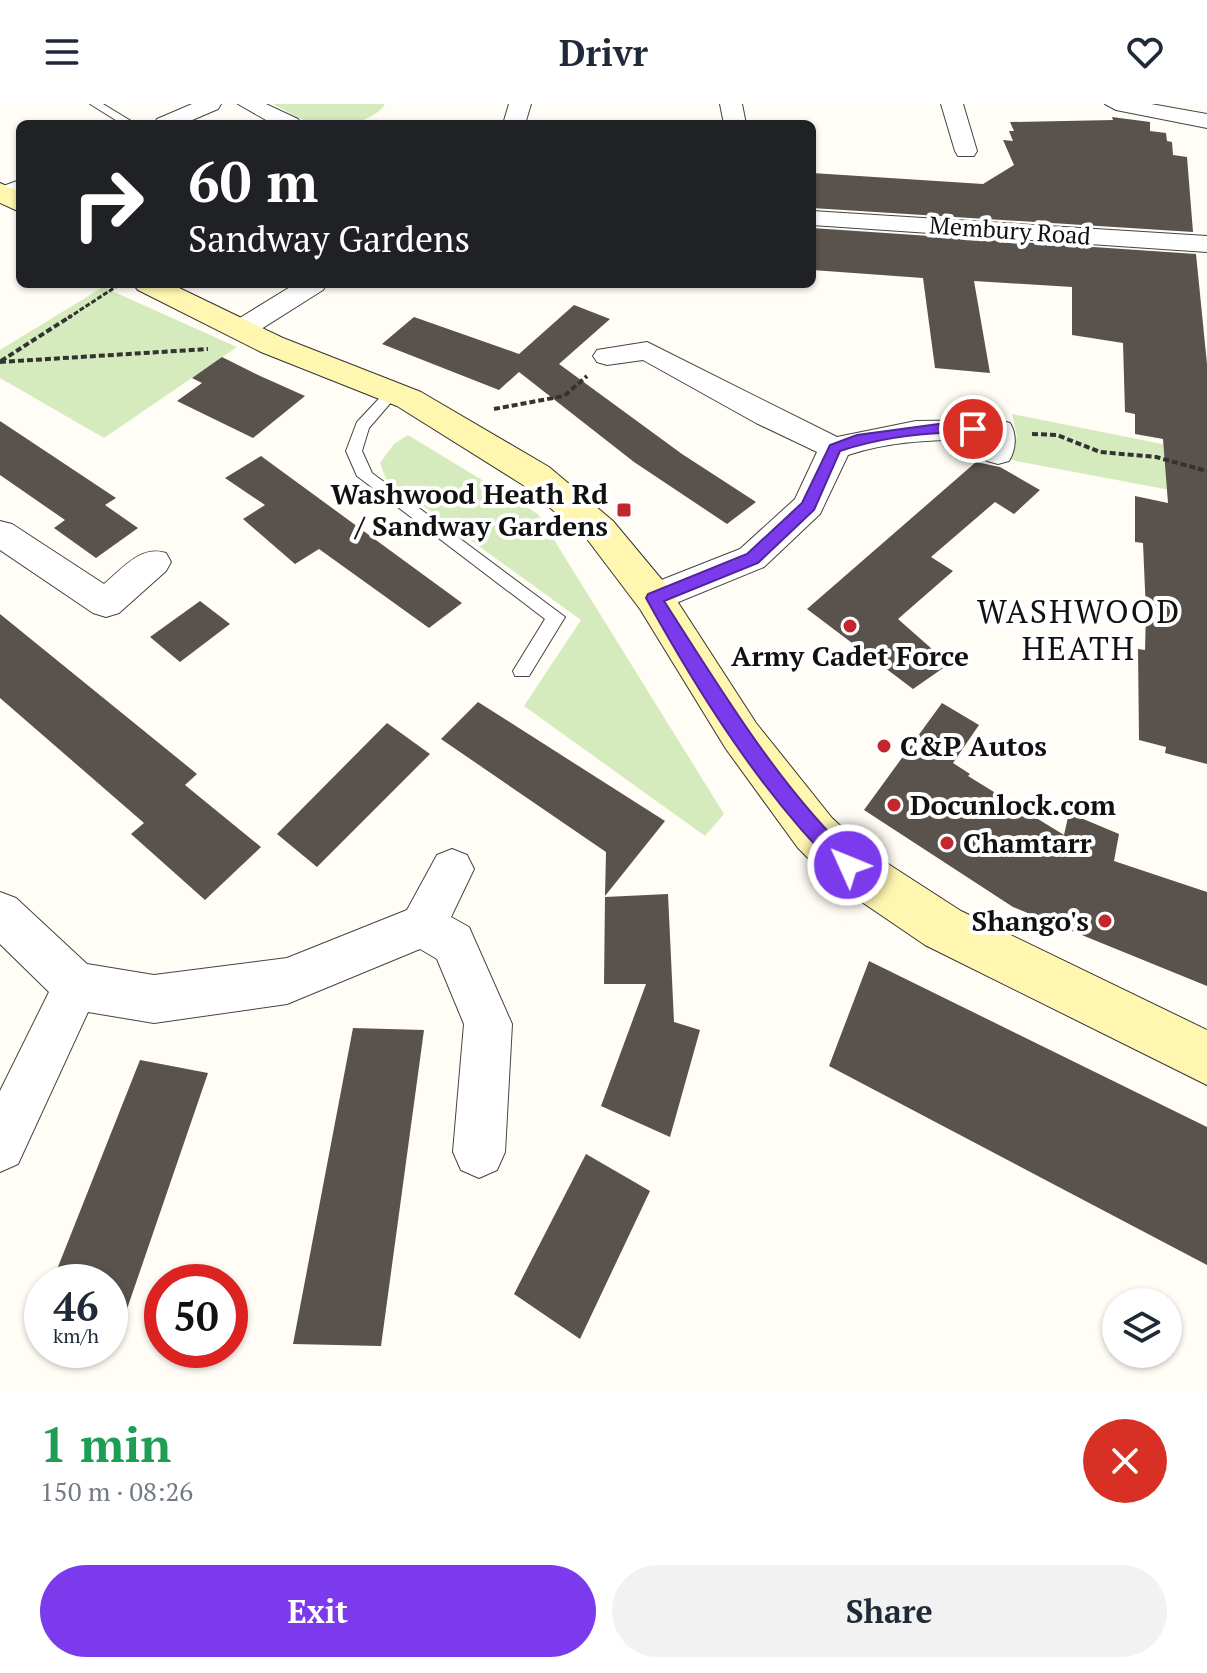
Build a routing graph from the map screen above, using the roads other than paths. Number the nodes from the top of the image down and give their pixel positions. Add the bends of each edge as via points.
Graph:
1 (95, 104) edge
2 (210, 104) edge
3 (249, 104) edge
4 (952, 104) edge
5 (1116, 104) edge
6 (123, 120) edge
7 (174, 120) edge
8 (282, 120) edge
9 (1207, 121) edge
10 (966, 151) dead end
11 (816, 218) edge
12 (1207, 244) edge
13 (156, 288) edge
14 (310, 288) edge
15 (256, 338) junction
16 (607, 356) road end
17 (393, 392) junction
18 (999, 441) road end
19 (835, 448) junction
20 (0, 533) edge
21 (154, 562) dead end
22 (654, 598) junction
23 (522, 671) dead end
24 (452, 869) dead end
25 (0, 913) edge
26 (423, 926) junction
27 (76, 986) junction
28 (1207, 1058) edge
29 (0, 1146) edge
30 (479, 1152) dead end

1 - 6 lane
2 - 7 street
3 - 8 street
4 - 10 street
5 - 9 street
11 - 12 street, Membury Road
13 - 15 main road
14 - 15 street
15 - 17 main road
16 - 19 street via 647,351
17 - 22 main road via 536,476 600,530
17 - 23 lane via 362,426 354,451 365,476 556,617
18 - 19 street via 946,428
19 - 22 street via 808,506 752,558
20 - 21 street via 106,603
22 - 28 main road via 741,736 815,833 848,865 943,928
24 - 26 street
25 - 27 street
26 - 27 street via 287,981 154,999
26 - 30 street via 453,943 488,1024
27 - 29 street

